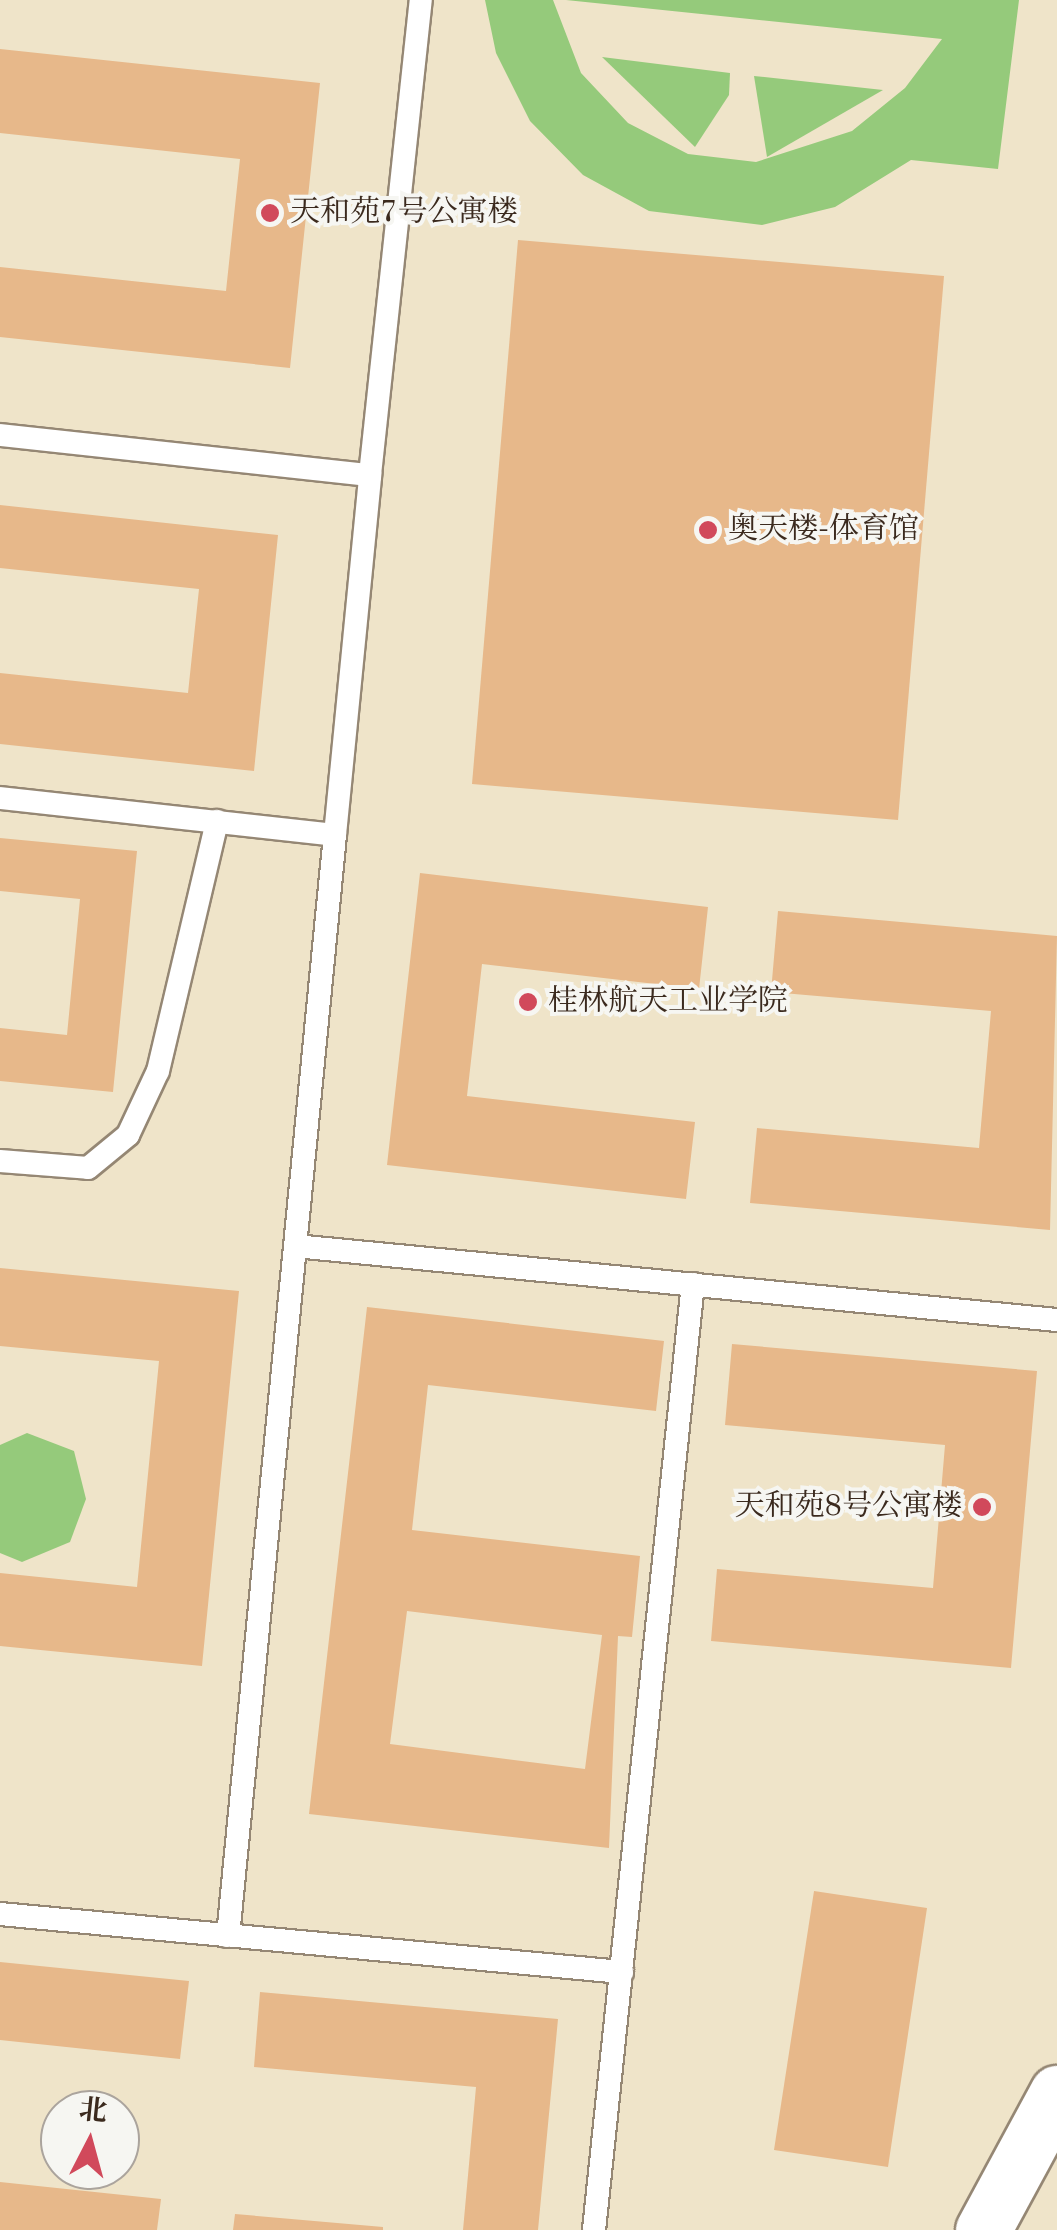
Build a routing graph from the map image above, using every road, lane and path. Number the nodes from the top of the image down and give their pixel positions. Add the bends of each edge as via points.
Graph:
1 (420, 0) edge
2 (0, 435) edge
3 (370, 475) junction
4 (0, 798) edge
5 (217, 821) junction
6 (335, 835) junction
7 (0, 1161) edge
8 (295, 1246) junction
9 (693, 1284) junction
10 (1057, 1320) edge
11 (0, 1914) edge
12 (228, 1936) junction
13 (622, 1972) junction
14 (1057, 2094) edge
15 (1057, 2146) edge
16 (594, 2230) edge
17 (982, 2230) edge
18 (1010, 2230) edge

1 - 3 lane
2 - 3 lane
3 - 6 lane
4 - 5 lane
5 - 6 lane
5 - 7 lane via 158,1071 128,1135 88,1168
6 - 8 lane
8 - 9 lane
8 - 12 lane
9 - 10 lane
9 - 13 lane
11 - 12 lane
12 - 13 lane
13 - 16 lane
14 - 17 main road
15 - 18 main road

